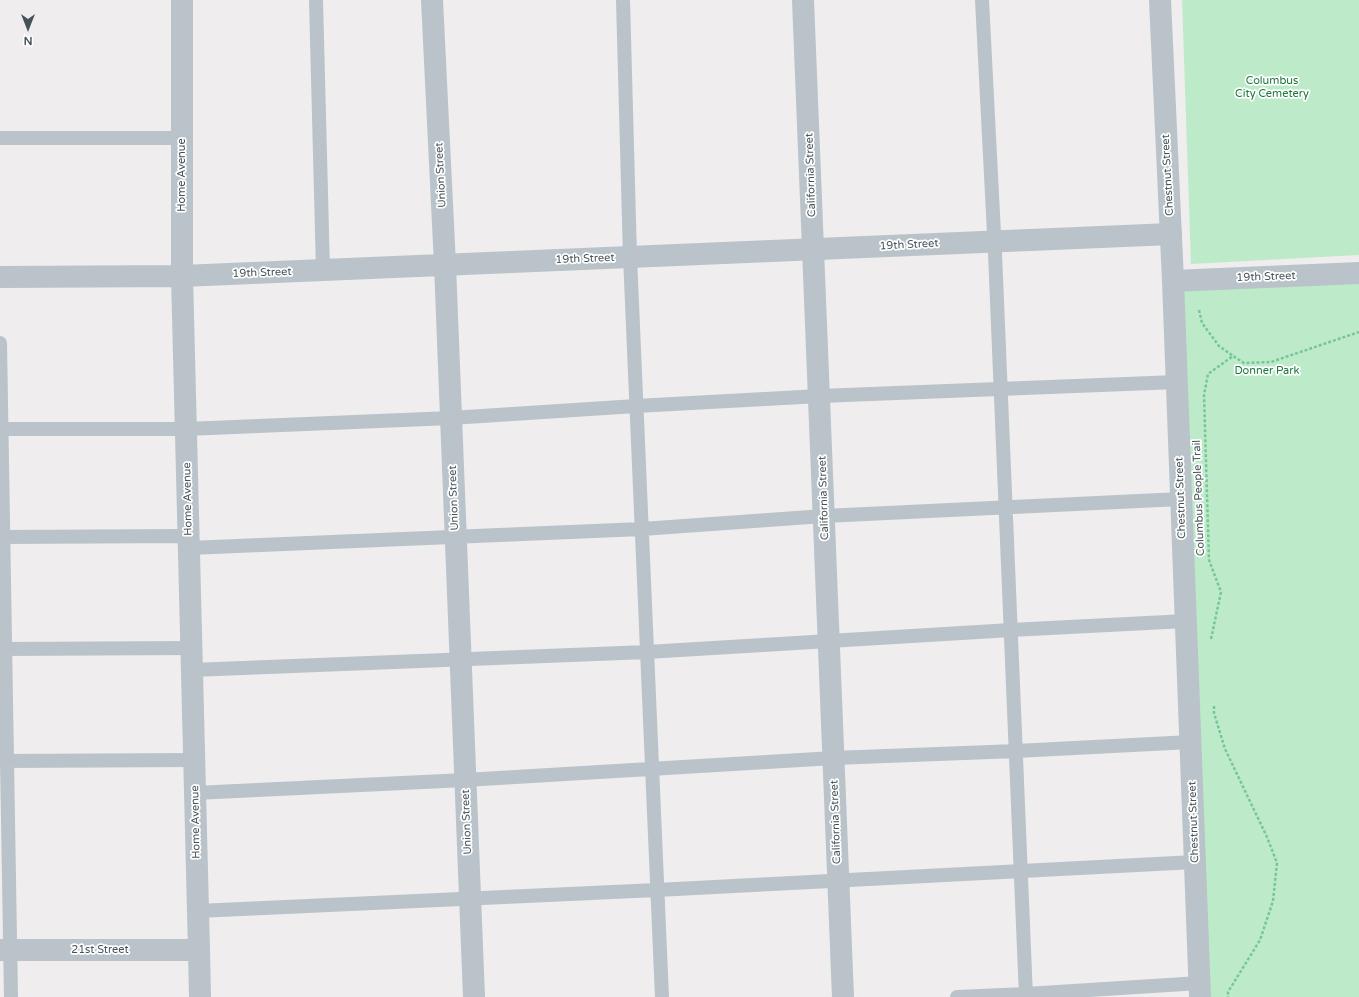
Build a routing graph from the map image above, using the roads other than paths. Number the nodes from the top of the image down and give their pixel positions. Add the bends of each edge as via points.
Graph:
1 (182, 0) edge
2 (316, 0) edge
3 (432, 0) edge
4 (623, 0) edge
5 (803, 0) edge
6 (982, 0) edge
7 (1160, 0) edge
8 (0, 138) edge
9 (182, 138) junction
10 (1170, 234) junction
11 (994, 241) junction
12 (814, 249) junction
13 (630, 257) junction
14 (445, 265) junction
15 (323, 270) junction
16 (1359, 273) edge
17 (182, 276) junction
18 (0, 277) edge
19 (1173, 281) junction
20 (0, 343) edge
21 (1177, 382) junction
22 (1001, 389) junction
23 (820, 396) junction
24 (636, 406) junction
25 (451, 418) junction
26 (1, 429) edge
27 (186, 429) junction
28 (1181, 499) junction
29 (1006, 507) junction
30 (824, 516) junction
31 (642, 529) junction
32 (2, 537) edge
33 (456, 537) junction
34 (189, 542) junction
35 (1186, 621) junction
36 (1011, 630) junction
37 (829, 640) junction
38 (192, 648) junction
39 (3, 649) edge
40 (647, 652) junction
41 (460, 660) junction
42 (192, 670) junction
43 (1191, 742) junction
44 (1016, 751) junction
45 (834, 758) junction
46 (194, 760) junction
47 (4, 761) edge
48 (652, 769) junction
49 (465, 780) junction
50 (195, 793) junction
51 (1195, 862) junction
52 (1021, 870) junction
53 (839, 880) junction
54 (657, 890) junction
55 (470, 899) junction
56 (198, 911) junction
57 (5, 950) edge
58 (199, 950) junction
59 (1200, 990) edge
60 (1026, 995) edge
61 (11, 997) edge
62 (200, 997) edge
63 (474, 997) edge
64 (662, 997) edge
65 (843, 997) edge
66 (956, 997) edge

1 - 9 street, Home Avenue
2 - 15 lane
3 - 14 street, Union Street
4 - 13 lane
5 - 12 street, California Street
6 - 11 lane
7 - 10 street, Chestnut Street
8 - 9 lane
9 - 17 street, Home Avenue
10 - 11 street, 19th Street
10 - 19 street, Chestnut Street
11 - 12 street, 19th Street
11 - 22 lane
12 - 13 street, 19th Street
12 - 23 street, California Street
13 - 14 street, 19th Street
13 - 24 lane
14 - 15 street, 19th Street
14 - 25 street, Union Street
15 - 17 street, 19th Street
16 - 19 street, 19th Street
17 - 18 street, 19th Street
17 - 27 street, Home Avenue
19 - 21 street, Chestnut Street
20 - 26 lane
21 - 22 lane
21 - 28 street, Chestnut Street
22 - 23 lane
22 - 29 lane
23 - 24 lane
23 - 30 street, California Street
24 - 25 lane
24 - 31 lane
25 - 27 lane
25 - 33 street, Union Street
26 - 27 lane
26 - 32 lane
27 - 34 street, Home Avenue
28 - 29 lane
28 - 35 street, Chestnut Street
29 - 30 lane
29 - 36 lane
30 - 31 lane
30 - 37 street, California Street
31 - 33 lane
31 - 40 lane
32 - 34 lane
32 - 39 lane
33 - 34 lane
33 - 41 street, Union Street
34 - 38 street, Home Avenue
35 - 36 lane
35 - 43 street, Chestnut Street
36 - 37 lane
36 - 44 lane
37 - 40 lane
37 - 45 street, California Street
38 - 39 lane
38 - 42 street, Home Avenue
39 - 47 lane
40 - 41 lane
40 - 48 lane
41 - 42 lane
41 - 49 street, Union Street
42 - 46 street, Home Avenue
43 - 44 lane
43 - 51 street, Chestnut Street
44 - 45 lane
44 - 52 lane
45 - 48 lane
45 - 53 street, California Street
46 - 47 lane
46 - 50 street, Home Avenue
47 - 57 lane
48 - 49 lane
48 - 54 lane
49 - 50 lane
49 - 55 street, Union Street
50 - 56 street, Home Avenue
51 - 52 lane
51 - 59 street, Chestnut Street
52 - 53 lane
52 - 60 lane
53 - 54 lane
53 - 65 street, California Street
54 - 55 lane
54 - 64 lane
55 - 56 lane
55 - 63 street, Union Street
56 - 58 street, Home Avenue
57 - 58 street, 21st Street
57 - 61 lane
58 - 62 street, Home Avenue
59 - 60 lane
60 - 66 lane

